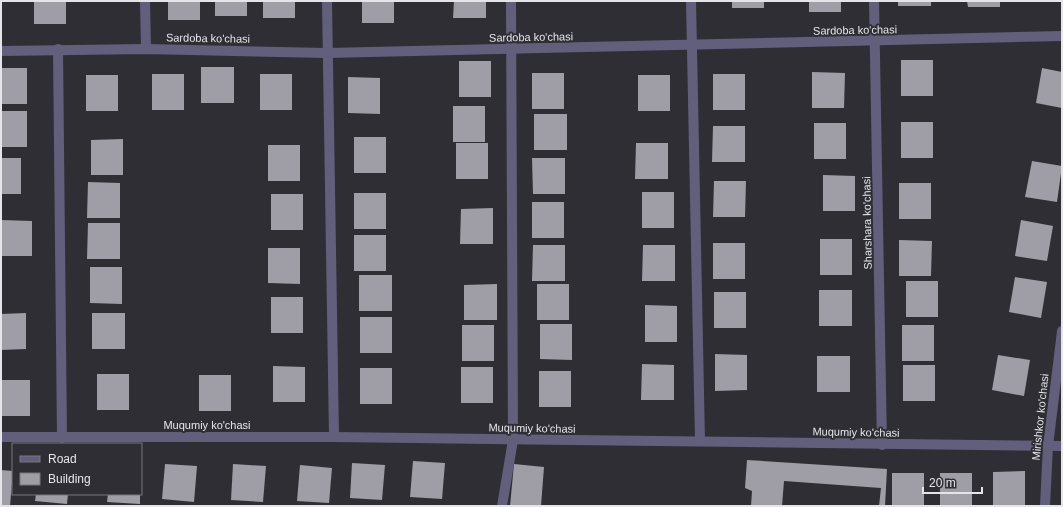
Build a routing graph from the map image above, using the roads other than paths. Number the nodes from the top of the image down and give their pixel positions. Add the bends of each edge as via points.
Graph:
1 (145, 1) edge
2 (327, 1) edge
3 (511, 1) edge
4 (691, 1) edge
5 (874, 1) edge
6 (1062, 36) edge
7 (875, 42) junction
8 (691, 45) junction
9 (58, 49) junction
10 (146, 49) junction
11 (512, 49) junction
12 (1, 51) edge
13 (327, 53) junction
14 (1062, 331) edge
15 (1, 437) edge
16 (334, 437) junction
17 (62, 438) junction
18 (513, 440) junction
19 (700, 441) junction
20 (882, 445) junction
21 (1048, 446) junction
22 (1062, 446) edge
23 (502, 506) edge
24 (1045, 506) edge

1 - 10 street
2 - 13 street
3 - 11 street
4 - 8 street
5 - 7 street, Sharshara ko'chasi
6 - 7 street, Sardoba ko'chasi
7 - 8 street, Sardoba ko'chasi
7 - 20 street, Sharshara ko'chasi
8 - 11 street, Sardoba ko'chasi
8 - 19 street
9 - 10 street, Sardoba ko'chasi
9 - 12 street, Sardoba ko'chasi
9 - 17 street
10 - 13 street, Sardoba ko'chasi
11 - 13 street, Sardoba ko'chasi
11 - 18 street
13 - 16 street
14 - 21 street, Mirishkor ko'chasi
15 - 17 street, Muqumiy ko'chasi
16 - 17 street, Muqumiy ko'chasi
16 - 18 street, Muqumiy ko'chasi
18 - 19 street, Muqumiy ko'chasi
18 - 23 street
19 - 20 street, Muqumiy ko'chasi
20 - 21 street, Muqumiy ko'chasi
21 - 22 street, Muqumiy ko'chasi
21 - 24 street, Mirishkor ko'chasi

